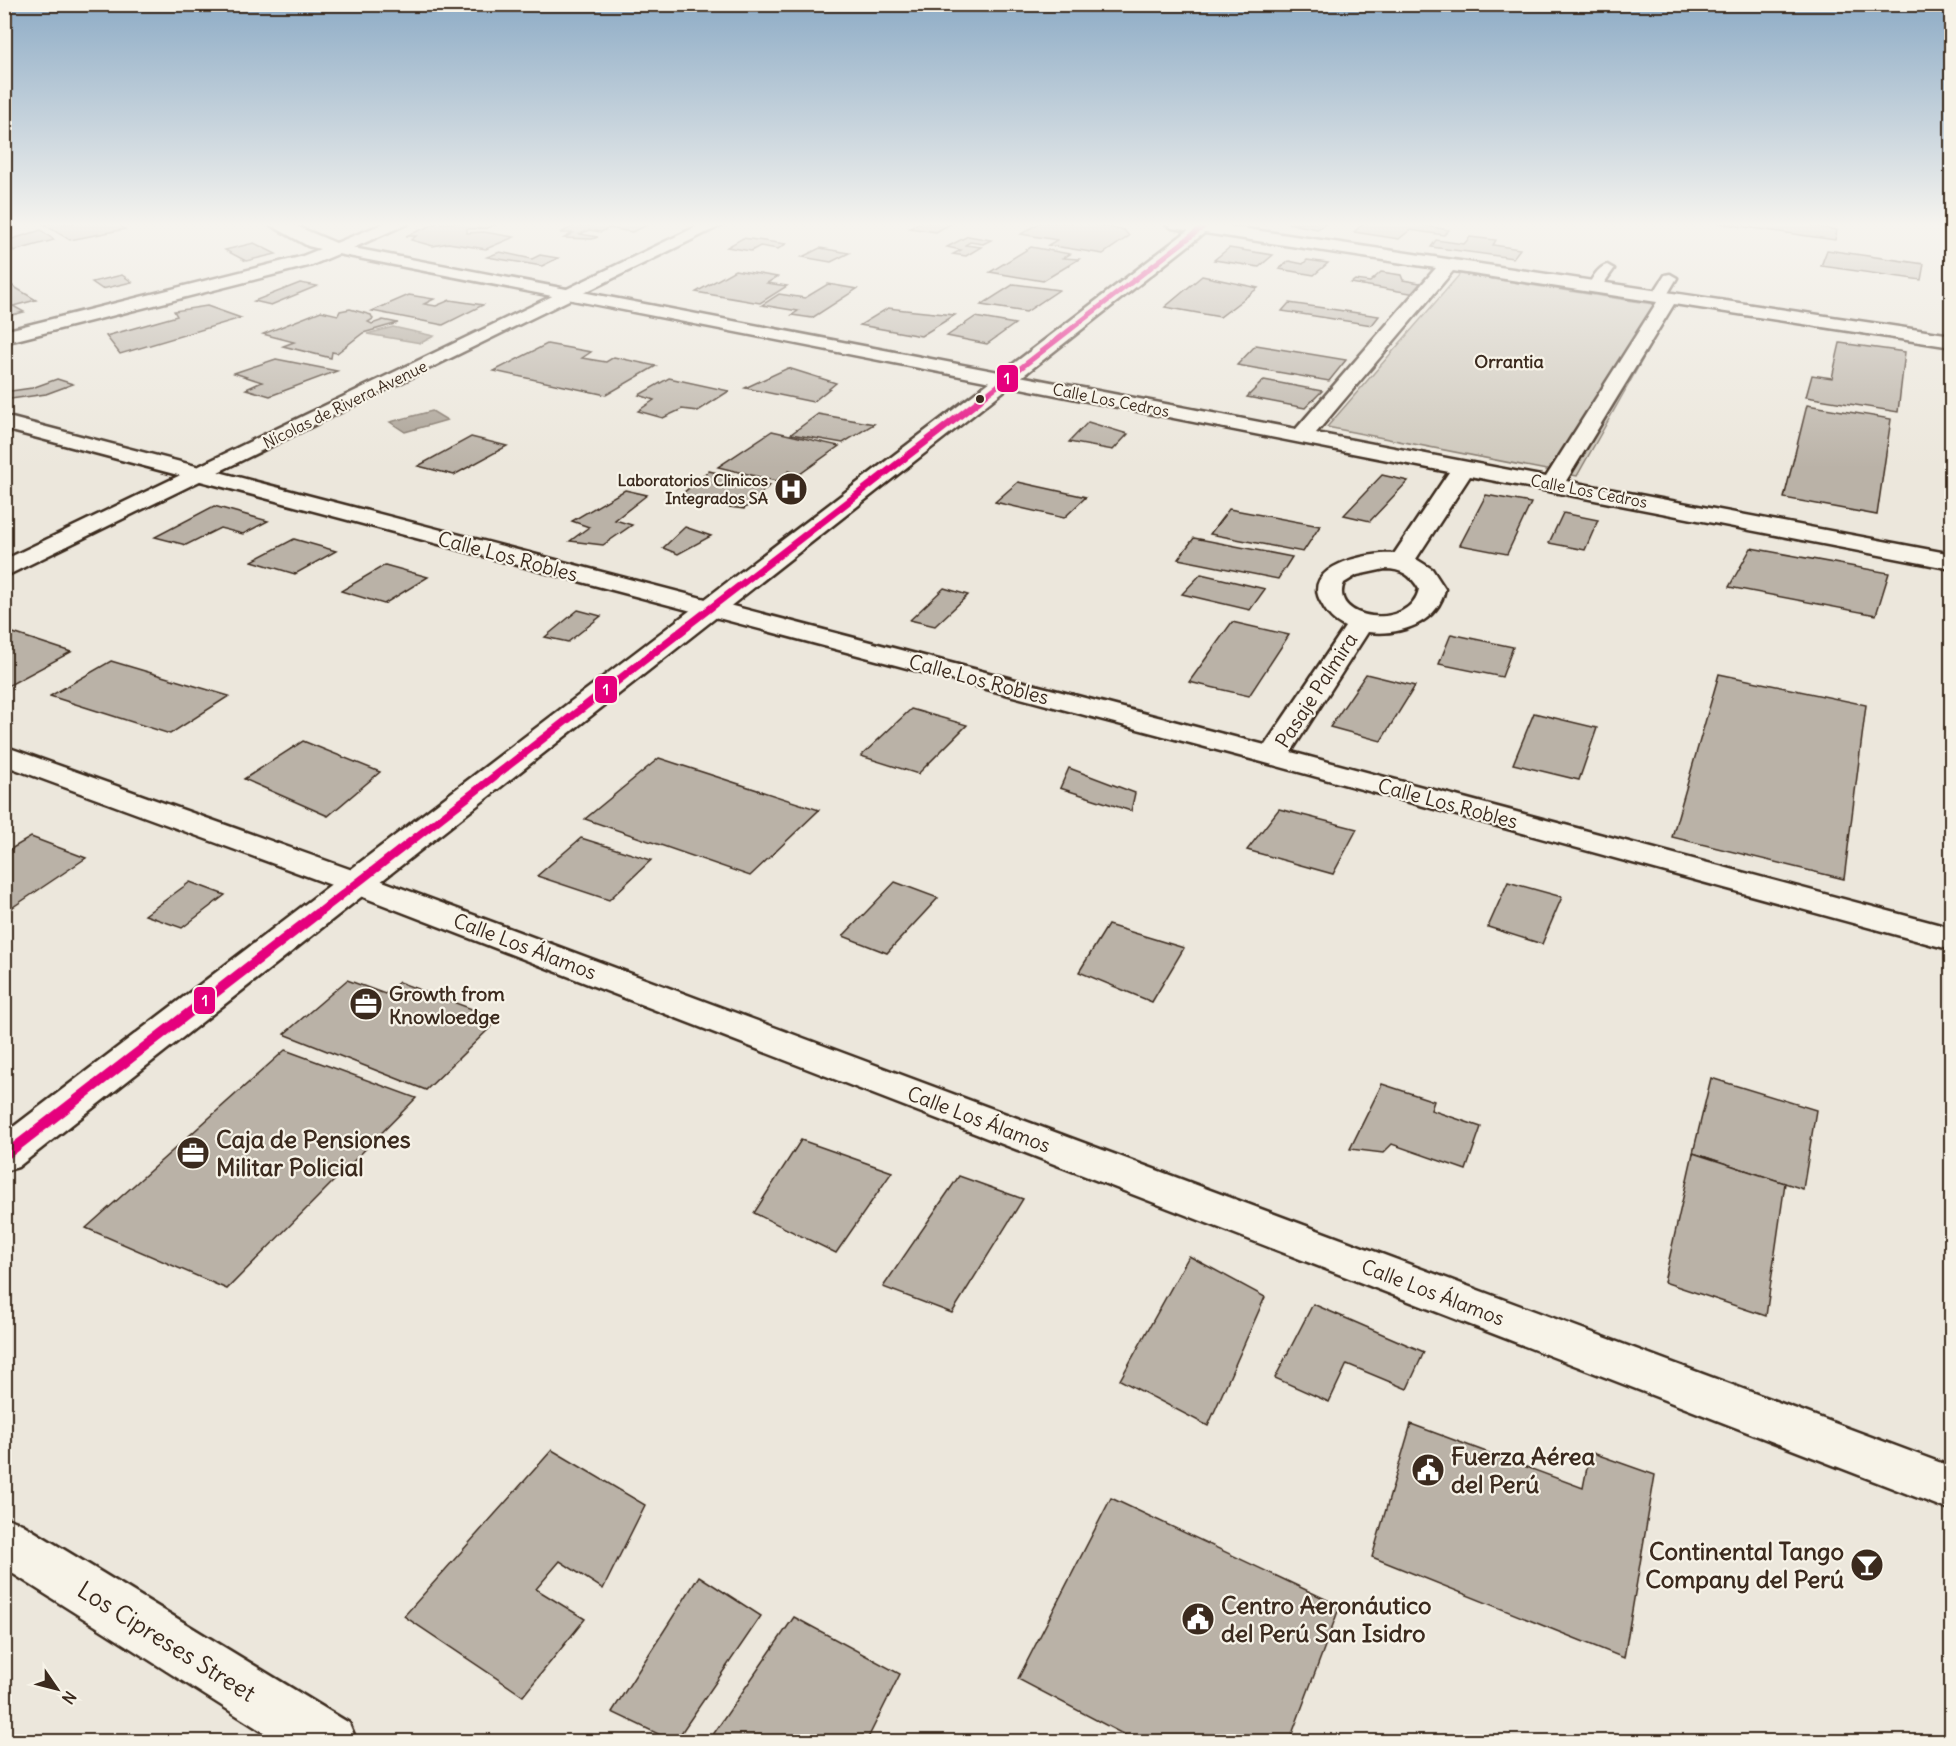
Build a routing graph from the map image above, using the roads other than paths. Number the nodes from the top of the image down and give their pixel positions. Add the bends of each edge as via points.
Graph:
1 (136, 304) edge
2 (550, 304) edge
3 (619, 304) edge
4 (1105, 304) edge
5 (1414, 304) edge
6 (1659, 304) edge
7 (1707, 304) edge
8 (4, 337) edge
9 (1952, 341) edge
10 (1008, 380) junction
11 (4, 422) edge
12 (1301, 437) junction
13 (1463, 468) junction
14 (200, 474) junction
15 (1554, 483) junction
16 (1402, 561) junction
17 (1952, 562) edge
18 (4, 570) edge
19 (711, 609) junction
20 (1359, 625) junction
21 (4, 755) edge
22 (1273, 756) junction
23 (357, 883) junction
24 (1952, 939) edge
25 (4, 1156) edge
26 (1952, 1489) edge
27 (4, 1540) edge
28 (330, 1742) edge

1 - 8 street
2 - 14 street, Nícolas de Rivera Avenue
3 - 10 street, Calle Los Cedros
4 - 10 street
5 - 12 street
6 - 15 street
7 - 9 street
10 - 12 street, Calle Los Cedros
10 - 19 street
11 - 14 street, Calle Los Robles
12 - 13 street, Calle Los Cedros
13 - 15 street, Calle Los Cedros
13 - 16 street via 1436,515
14 - 18 street, Nícolas de Rivera Avenue
14 - 19 street, Calle Los Robles
15 - 17 street, Calle Los Cedros
16 - 20 street, Pasaje Palmira via 1361,564 1332,581 1329,593 1334,606
16 - 20 street, Pasaje Palmira via 1416,567 1429,580 1434,592 1431,604 1400,621
19 - 22 street, Calle Los Robles
19 - 23 street
20 - 22 street, Pasaje Palmira
21 - 23 street, Calle Los Álamos
22 - 24 street, Calle Los Robles
23 - 25 street
23 - 26 street, Calle Los Álamos
27 - 28 street, Los Cipreses Street

